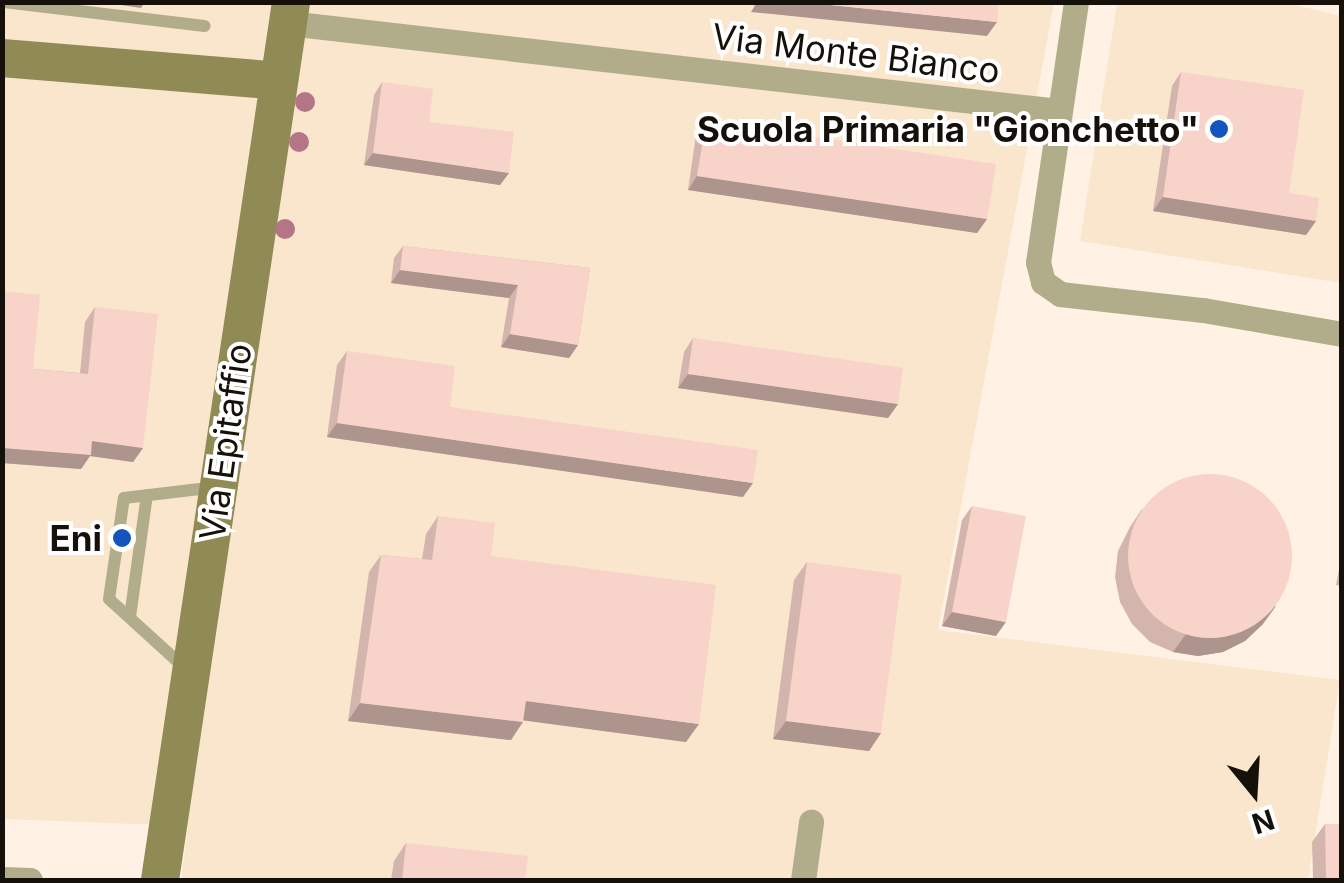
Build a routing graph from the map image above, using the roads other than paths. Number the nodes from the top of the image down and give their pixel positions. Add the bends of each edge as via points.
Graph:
1 (4, 2) edge
2 (1076, 2) edge
3 (289, 13) edge
4 (205, 26) dead end
5 (2, 58) edge
6 (279, 82) junction
7 (1059, 112) junction
8 (1342, 334) edge
9 (218, 487) junction
10 (147, 495) junction
11 (130, 618) junction
12 (191, 674) junction
13 (811, 822) dead end
14 (2, 879) edge
15 (30, 880) edge
16 (160, 880) edge
17 (803, 880) edge

1 - 4 lane
2 - 7 street
3 - 6 main road, Via Epitaffio
3 - 7 street, Via Monte Bianco
5 - 6 main road
6 - 9 main road, Via Epitaffio
7 - 8 street via 1038,262 1043,282 1060,294
9 - 10 lane
9 - 12 main road, Via Epitaffio
10 - 11 lane
10 - 11 lane via 124,498 109,599
11 - 12 lane
12 - 16 main road, Via Epitaffio
13 - 17 street
14 - 15 street

